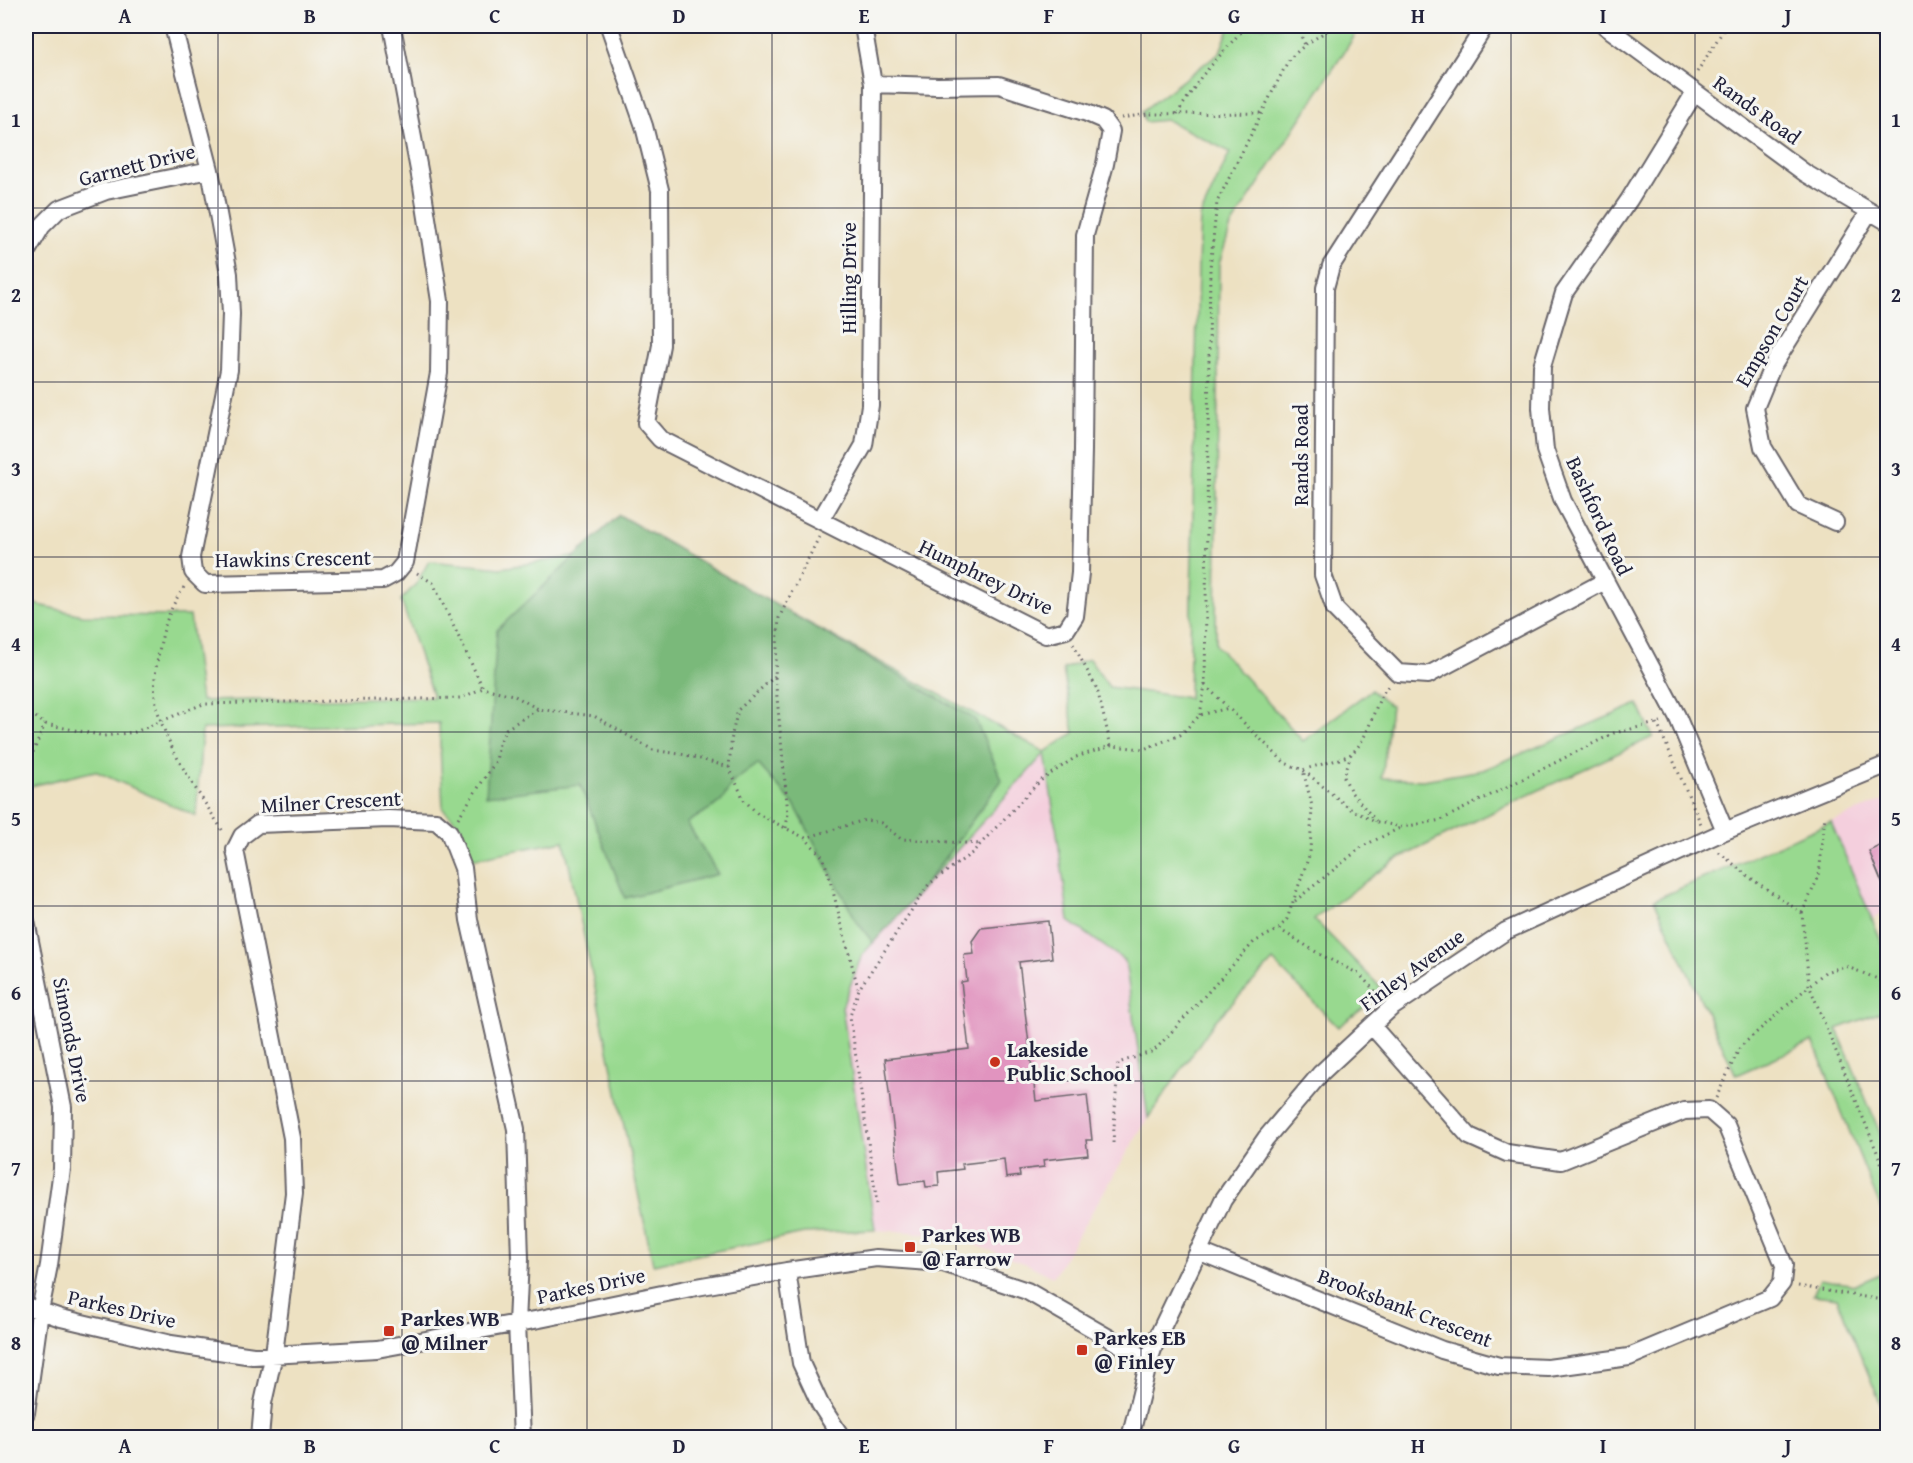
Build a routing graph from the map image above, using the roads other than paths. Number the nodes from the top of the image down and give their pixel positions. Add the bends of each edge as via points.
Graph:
1 (174, 26) edge
2 (392, 26) edge
3 (609, 26) edge
4 (863, 26) edge
5 (1485, 26) edge
6 (1605, 26) edge
7 (1881, 26) edge
8 (1887, 31) edge
9 (873, 84) junction
10 (1695, 92) junction
11 (210, 170) junction
12 (1869, 212) junction
13 (1887, 222) edge
14 (26, 253) edge
15 (824, 521) junction
16 (1835, 522) dead end
17 (1605, 581) junction
18 (1887, 764) edge
19 (1725, 831) junction
20 (26, 921) edge
21 (1372, 1026) junction
22 (1198, 1251) junction
23 (787, 1271) junction
24 (33, 1308) edge
25 (517, 1323) junction
26 (274, 1354) junction
27 (1149, 1361) junction
28 (26, 1413) edge
29 (260, 1437) edge
30 (522, 1437) edge
31 (842, 1437) edge
32 (1130, 1437) edge

1 - 11 street, Hawkins Crescent
2 - 11 street, Hawkins Crescent via 440,300 439,373 405,562 383,580 205,584 193,572 191,557 230,370 229,274
3 - 15 street, Humphrey Drive via 644,126 660,190 661,345 646,423 660,439
4 - 9 street, Hilling Drive
5 - 17 street, Rands Road via 1331,266 1325,288 1323,575 1335,609 1398,673 1428,675
6 - 10 street, Rands Road
7 - 8 main road
9 - 15 street, Hilling Drive via 870,405 864,445
9 - 15 street, Humphrey Drive via 999,84 1087,113 1103,120 1111,131 1106,164 1085,235 1080,573 1075,616 1066,630 1046,635
10 - 12 street, Rands Road via 1805,173
10 - 17 street, Bashford Road via 1629,200 1564,293 1542,366 1545,450 1563,501
11 - 14 street, Garnett Drive via 106,191 59,209 42,226
12 - 13 street, Rands Road
12 - 16 street, Empson Court via 1772,367 1755,408 1763,447 1798,505
17 - 19 street, Bashford Road via 1677,716
18 - 19 street, Finley Avenue
19 - 21 street, Finley Avenue via 1506,931 1391,1008
20 - 24 street, Simonds Drive via 63,1107 62,1169 49,1266
21 - 22 street, Finley Avenue via 1321,1073 1266,1138 1223,1200
21 - 22 street, Brooksbank Crescent via 1468,1136 1508,1153 1561,1161 1684,1111 1709,1110 1726,1125 1784,1265 1782,1283 1770,1298 1629,1357 1548,1368 1498,1366 1442,1350
22 - 27 street, Finley Avenue
23 - 25 street, Parkes Drive
23 - 27 street, Parkes Drive via 876,1258 943,1263 1027,1291
23 - 31 street via 801,1364 820,1404
24 - 26 street, Parkes Drive via 171,1344 252,1356
24 - 28 street, Simonds Drive
25 - 26 street, Parkes Drive via 377,1349
25 - 26 street, Milner Crescent via 520,1259 516,1129 469,920 463,868 449,832 436,821 258,824 242,836 234,849 292,1138 294,1193
25 - 30 street
26 - 29 street
27 - 32 street, Finley Avenue

